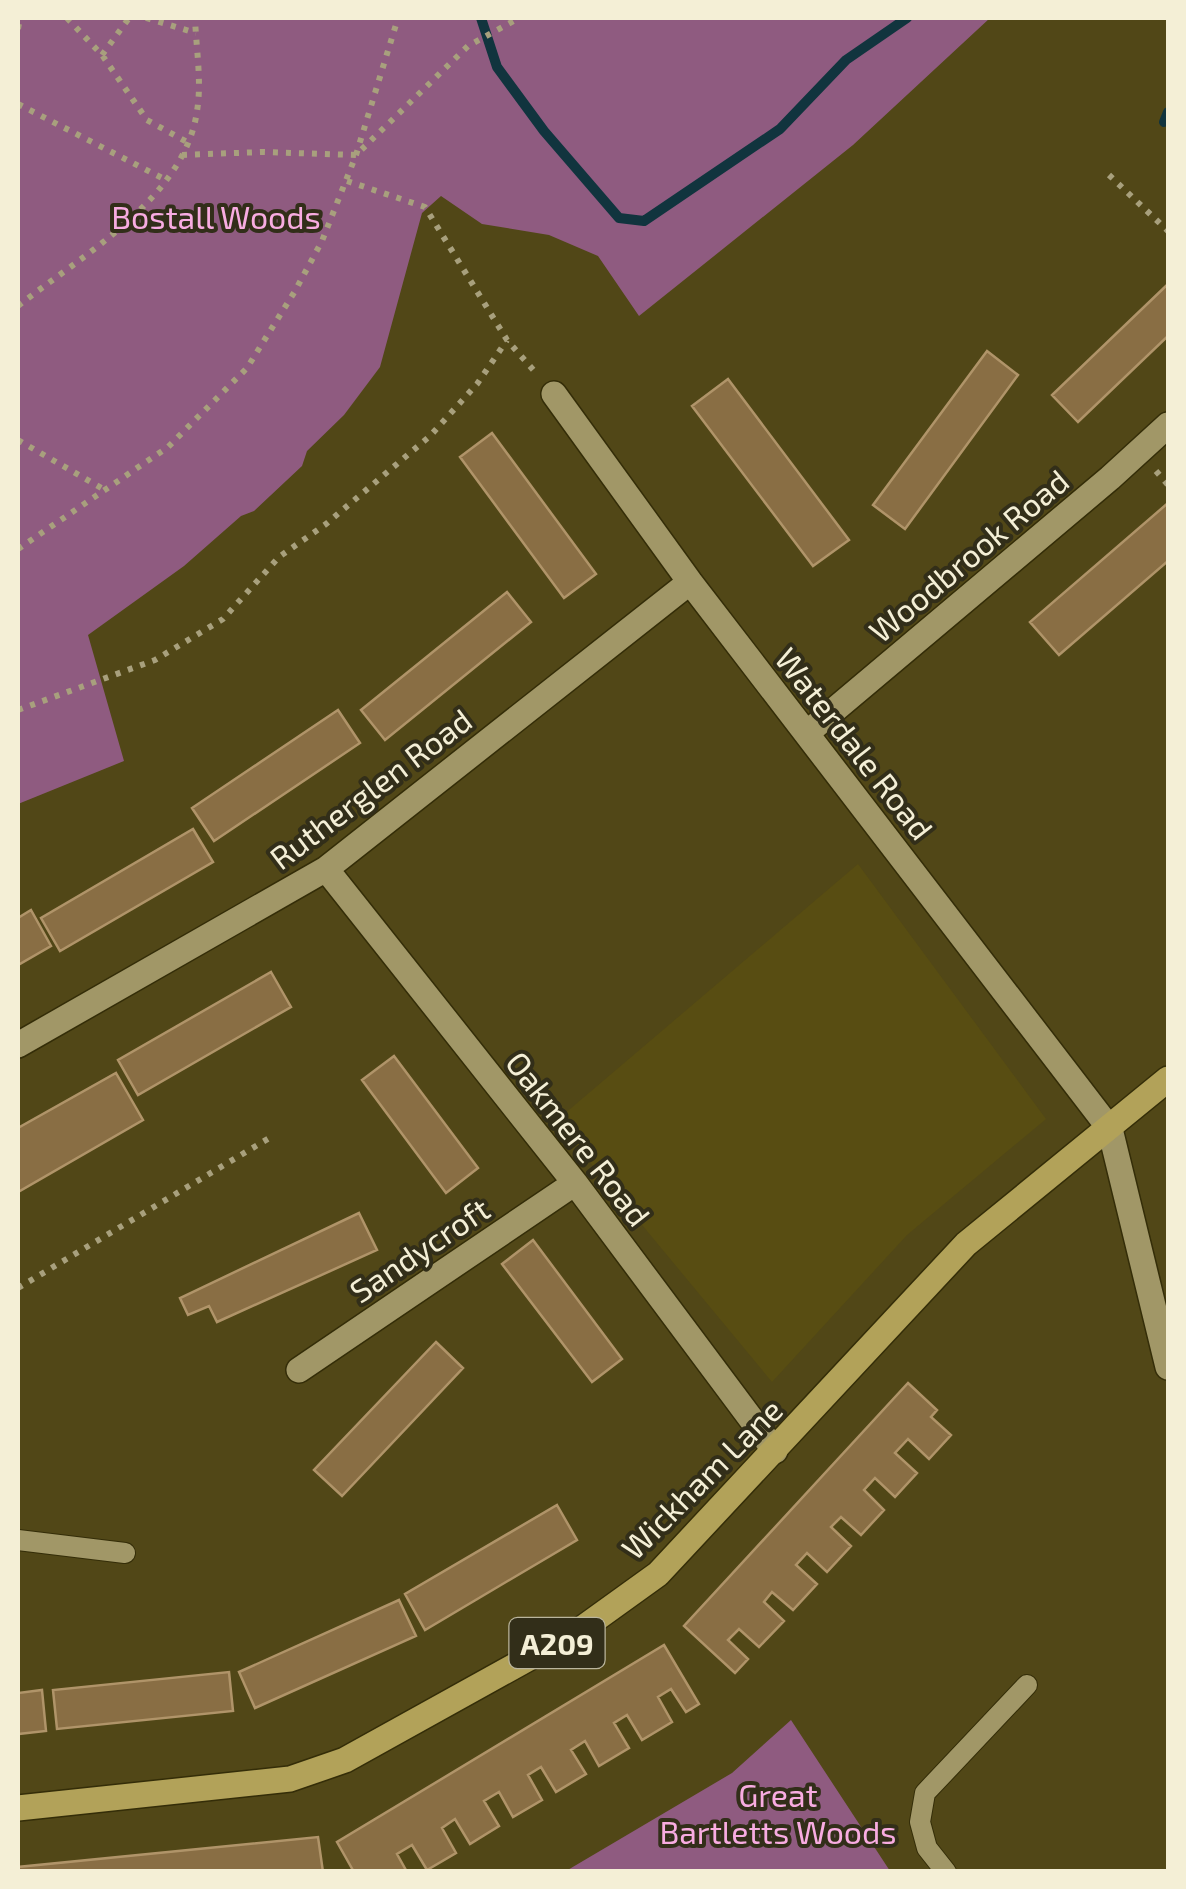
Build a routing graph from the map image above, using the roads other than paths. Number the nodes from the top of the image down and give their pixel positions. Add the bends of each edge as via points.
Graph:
1 (554, 394) road end
2 (1168, 424) edge
3 (690, 582) junction
4 (807, 733) junction
5 (326, 869) junction
6 (18, 1046) edge
7 (1168, 1079) edge
8 (1110, 1129) junction
9 (575, 1182) junction
10 (1168, 1366) edge
11 (299, 1370) dead end
12 (775, 1451) junction
13 (18, 1540) edge
14 (125, 1553) dead end
15 (1027, 1685) dead end
16 (18, 1808) edge
17 (946, 1872) edge

1 - 3 street, Waterdale Road
2 - 4 street, Woodbrook Road
3 - 4 street, Waterdale Road
3 - 5 street, Rutherglen Road
4 - 8 street, Waterdale Road
5 - 6 street, Rutherglen Road
5 - 9 street, Oakmere Road
7 - 8 main road, Wickham Lane / A209
8 - 10 street
8 - 12 main road, Wickham Lane / A209 via 966,1244
9 - 11 street, Sandycroft
9 - 12 street, Oakmere Road
12 - 16 main road, Wickham Lane / A209 via 658,1574 628,1596 496,1679 345,1760 290,1779
13 - 14 lane
15 - 17 lane via 925,1793 920,1822 927,1848

